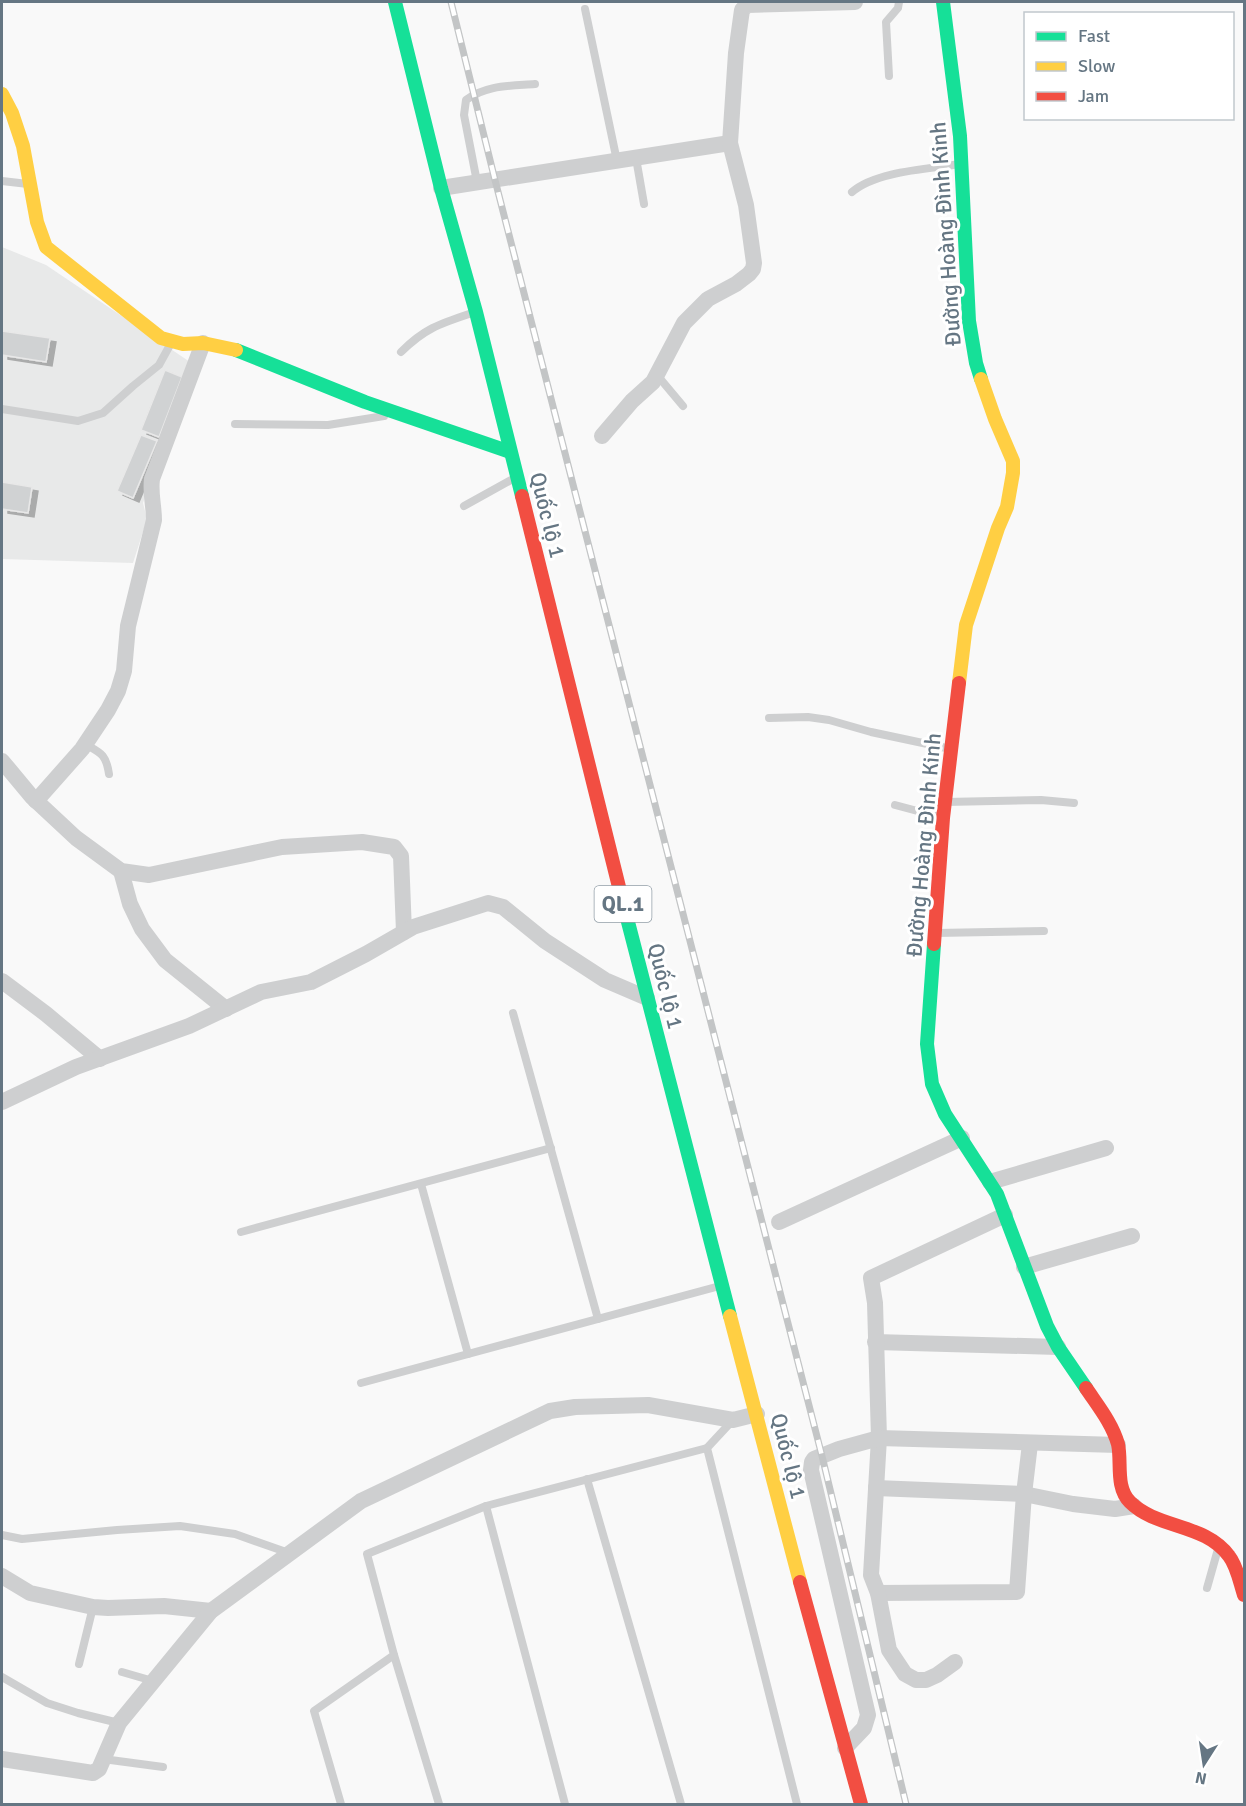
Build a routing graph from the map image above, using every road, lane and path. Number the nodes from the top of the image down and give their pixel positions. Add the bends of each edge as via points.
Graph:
1 (395, 2) edge
2 (855, 2) edge
3 (899, 2) edge
4 (943, 2) edge
5 (585, 9) dead end
6 (889, 76) dead end
7 (535, 84) dead end
8 (2, 94) edge
9 (730, 143) junction
10 (636, 158) junction
11 (617, 160) junction
12 (962, 164) junction
13 (2, 182) edge
14 (477, 182) junction
15 (31, 185) junction
16 (441, 188) junction
17 (852, 192) dead end
18 (644, 204) dead end
19 (476, 312) junction
20 (171, 342) junction
21 (203, 344) junction
22 (401, 352) dead end
23 (657, 375) junction
24 (682, 406) dead end
25 (2, 409) edge
26 (394, 411) junction
27 (235, 424) dead end
28 (602, 436) dead end
29 (510, 452) junction
30 (517, 477) junction
31 (464, 506) dead end
32 (769, 718) dead end
33 (85, 744) junction
34 (951, 749) junction
35 (5, 770) edge
36 (109, 774) dead end
37 (36, 801) junction
38 (945, 802) junction
39 (1074, 803) dead end
40 (894, 805) dead end
41 (943, 818) junction
42 (121, 871) junction
43 (1044, 931) dead end
44 (404, 932) junction
45 (936, 933) junction
46 (2, 981) edge
47 (647, 998) junction
48 (226, 1009) junction
49 (513, 1012) dead end
50 (100, 1059) junction
51 (2, 1102) edge
52 (962, 1138) junction
53 (551, 1148) junction
54 (1106, 1148) dead end
55 (990, 1182) junction
56 (421, 1184) junction
57 (1005, 1215) junction
58 (779, 1222) dead end
59 (241, 1233) dead end
60 (1132, 1236) dead end
61 (1024, 1267) junction
62 (723, 1285) junction
63 (598, 1319) junction
64 (875, 1342) junction
65 (1058, 1347) junction
66 (468, 1354) junction
67 (361, 1383) dead end
68 (757, 1414) junction
69 (733, 1420) junction
70 (879, 1438) junction
71 (1030, 1444) junction
72 (1118, 1445) junction
73 (707, 1448) junction
74 (587, 1479) junction
75 (876, 1488) junction
76 (1024, 1494) junction
77 (486, 1506) junction
78 (1134, 1506) junction
79 (2, 1535) edge
80 (1219, 1546) junction
81 (289, 1553) junction
82 (2, 1576) edge
83 (1207, 1588) dead end
84 (878, 1593) junction
85 (1245, 1595) edge
86 (93, 1607) junction
87 (211, 1611) junction
88 (394, 1655) junction
89 (955, 1662) dead end
90 (79, 1664) dead end
91 (122, 1672) dead end
92 (2, 1677) edge
93 (153, 1681) junction
94 (119, 1723) junction
95 (845, 1748) junction
96 (2, 1759) edge
97 (103, 1759) junction
98 (163, 1767) dead end
99 (340, 1804) edge
100 (439, 1804) edge
101 (566, 1804) edge
102 (681, 1804) edge
103 (797, 1804) edge
104 (861, 1804) edge

1 - 16 main road, Quốc lộ 1 / QL.1
2 - 9 street via 744,6 736,53
3 - 6 lane via 886,22
4 - 12 main road, Đường Hoàng Đình Kinh
5 - 11 lane
7 - 14 lane via 495,87 466,100 464,115
8 - 15 main road via 19,133
9 - 10 street
9 - 23 street via 746,205 753,269 736,284 708,299 684,323
10 - 11 street
10 - 18 lane
11 - 14 street
12 - 17 lane via 876,178
12 - 34 main road, Đường Hoàng Đình Kinh via 969,321 976,363 1013,461 1013,473 1007,507 966,625
13 - 15 lane
14 - 16 street
15 - 20 main road via 46,248
16 - 19 main road, Quốc lộ 1 / QL.1
19 - 22 lane via 428,329
19 - 29 main road, Quốc lộ 1 / QL.1
20 - 21 main road
20 - 25 lane via 159,365 103,413 78,421
21 - 26 main road via 226,347
21 - 33 street via 152,479 154,520 129,626 124,671 108,710
23 - 24 lane
23 - 28 street
26 - 27 lane via 328,425
26 - 29 main road
29 - 30 main road, Quốc lộ 1 / QL.1
30 - 31 lane
30 - 47 main road, Quốc lộ 1 / QL.1
32 - 34 lane via 819,718
33 - 36 lane via 103,754
33 - 37 street
34 - 38 main road, Đường Hoàng Đình Kinh
35 - 37 street
37 - 42 street via 76,838
38 - 39 lane
38 - 41 main road, Đường Hoàng Đình Kinh
40 - 41 lane
41 - 45 main road, Đường Hoàng Đình Kinh
42 - 44 street via 149,875 282,847 362,842 394,847 402,856
42 - 48 street via 142,929 165,960
43 - 45 lane
44 - 47 street via 488,903 503,907 545,941 605,980
44 - 48 street via 310,982 261,992
45 - 52 main road, Đường Hoàng Đình Kinh via 927,1044 929,1067 937,1098
46 - 50 street
47 - 62 main road, Quốc lộ 1 / QL.1
48 - 50 street
49 - 53 lane
50 - 51 street
52 - 55 main road, Đường Hoàng Đình Kinh
52 - 58 street
53 - 56 lane
53 - 63 lane
54 - 55 street
55 - 57 main road, Đường Hoàng Đình Kinh
56 - 59 lane
56 - 66 lane
57 - 61 main road, Đường Hoàng Đình Kinh
57 - 64 street via 871,1278
60 - 61 street
61 - 65 main road, Đường Hoàng Đình Kinh
62 - 63 lane
62 - 68 main road, Quốc lộ 1 / QL.1
63 - 66 lane
64 - 65 street
64 - 70 street
65 - 72 main road, Đường Hoàng Đình Kinh via 1108,1420
66 - 67 lane
68 - 69 street
68 - 95 main road, Quốc lộ 1 / QL.1
69 - 73 lane
69 - 81 street via 648,1405 550,1411 361,1501
70 - 71 street
70 - 75 street
70 - 95 street via 814,1459 811,1467 868,1715 864,1728
71 - 72 street
71 - 76 street
72 - 78 main road, Đường Hoàng Đình Kinh via 1120,1479
73 - 74 lane
73 - 103 lane
74 - 77 lane
74 - 102 lane
75 - 76 street
75 - 84 street via 871,1575
76 - 78 street via 1103,1508
76 - 84 street via 1017,1592
77 - 88 lane via 367,1554
77 - 101 lane
78 - 80 main road via 1201,1534
79 - 81 lane via 22,1539 180,1526 235,1534
80 - 83 lane
80 - 85 main road via 1230,1557
81 - 87 street
82 - 86 street via 30,1593
84 - 89 street via 889,1650 905,1674 926,1680
86 - 87 street via 164,1606
86 - 90 lane
87 - 93 street
88 - 99 lane via 314,1711
88 - 100 lane
91 - 93 lane
92 - 94 lane via 47,1703
93 - 94 street
94 - 97 street
95 - 104 main road, Quốc lộ 1 / QL.1
96 - 97 street via 93,1773
97 - 98 lane

